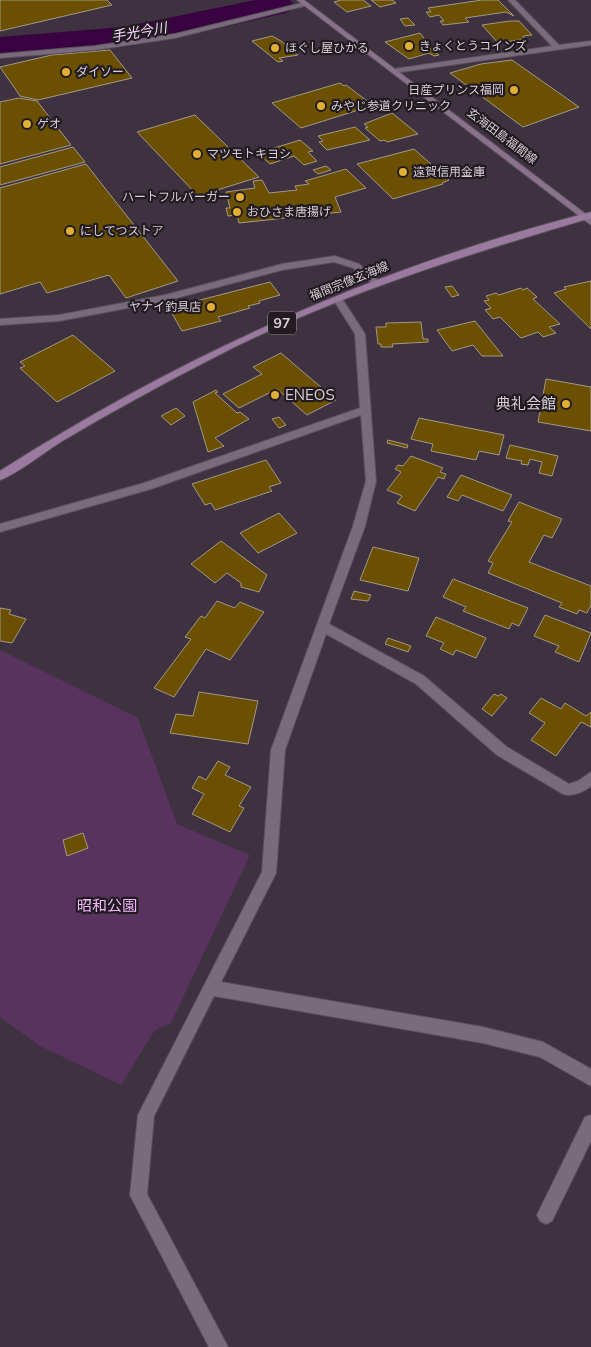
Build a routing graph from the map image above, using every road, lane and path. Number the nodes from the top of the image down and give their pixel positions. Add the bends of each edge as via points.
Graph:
1 (511, 0) edge
2 (303, 2) edge
3 (591, 43) edge
4 (557, 47) junction
5 (0, 56) edge
6 (394, 71) junction
7 (589, 218) edge
8 (377, 283) junction
9 (338, 299) junction
10 (0, 322) edge
11 (367, 409) junction
12 (0, 476) edge
13 (0, 528) edge
14 (322, 626) junction
15 (591, 778) edge
16 (210, 988) junction
17 (591, 1078) edge
18 (591, 1123) edge
19 (546, 1214) dead end
20 (219, 1347) edge

1 - 4 street
2 - 5 street via 175,36 95,48
2 - 6 main road, 玄海田島福間線
3 - 4 street
4 - 6 street
6 - 7 main road, 玄海田島福間線
7 - 8 main road, 福間宗像玄海線 / 97 via 439,261
8 - 9 main road, 福間宗像玄海線 / 97
8 - 10 street via 356,266 335,259 282,267 146,302 59,318
9 - 11 street via 360,334
9 - 12 main road, 福間宗像玄海線 / 97 via 164,379
11 - 13 street via 147,486
11 - 14 street via 371,481 359,526
14 - 15 street via 420,680 502,750 568,790 582,786
14 - 16 street via 278,750 269,873
16 - 17 street via 483,1035 543,1050
16 - 20 street via 146,1115 138,1194
18 - 19 street

